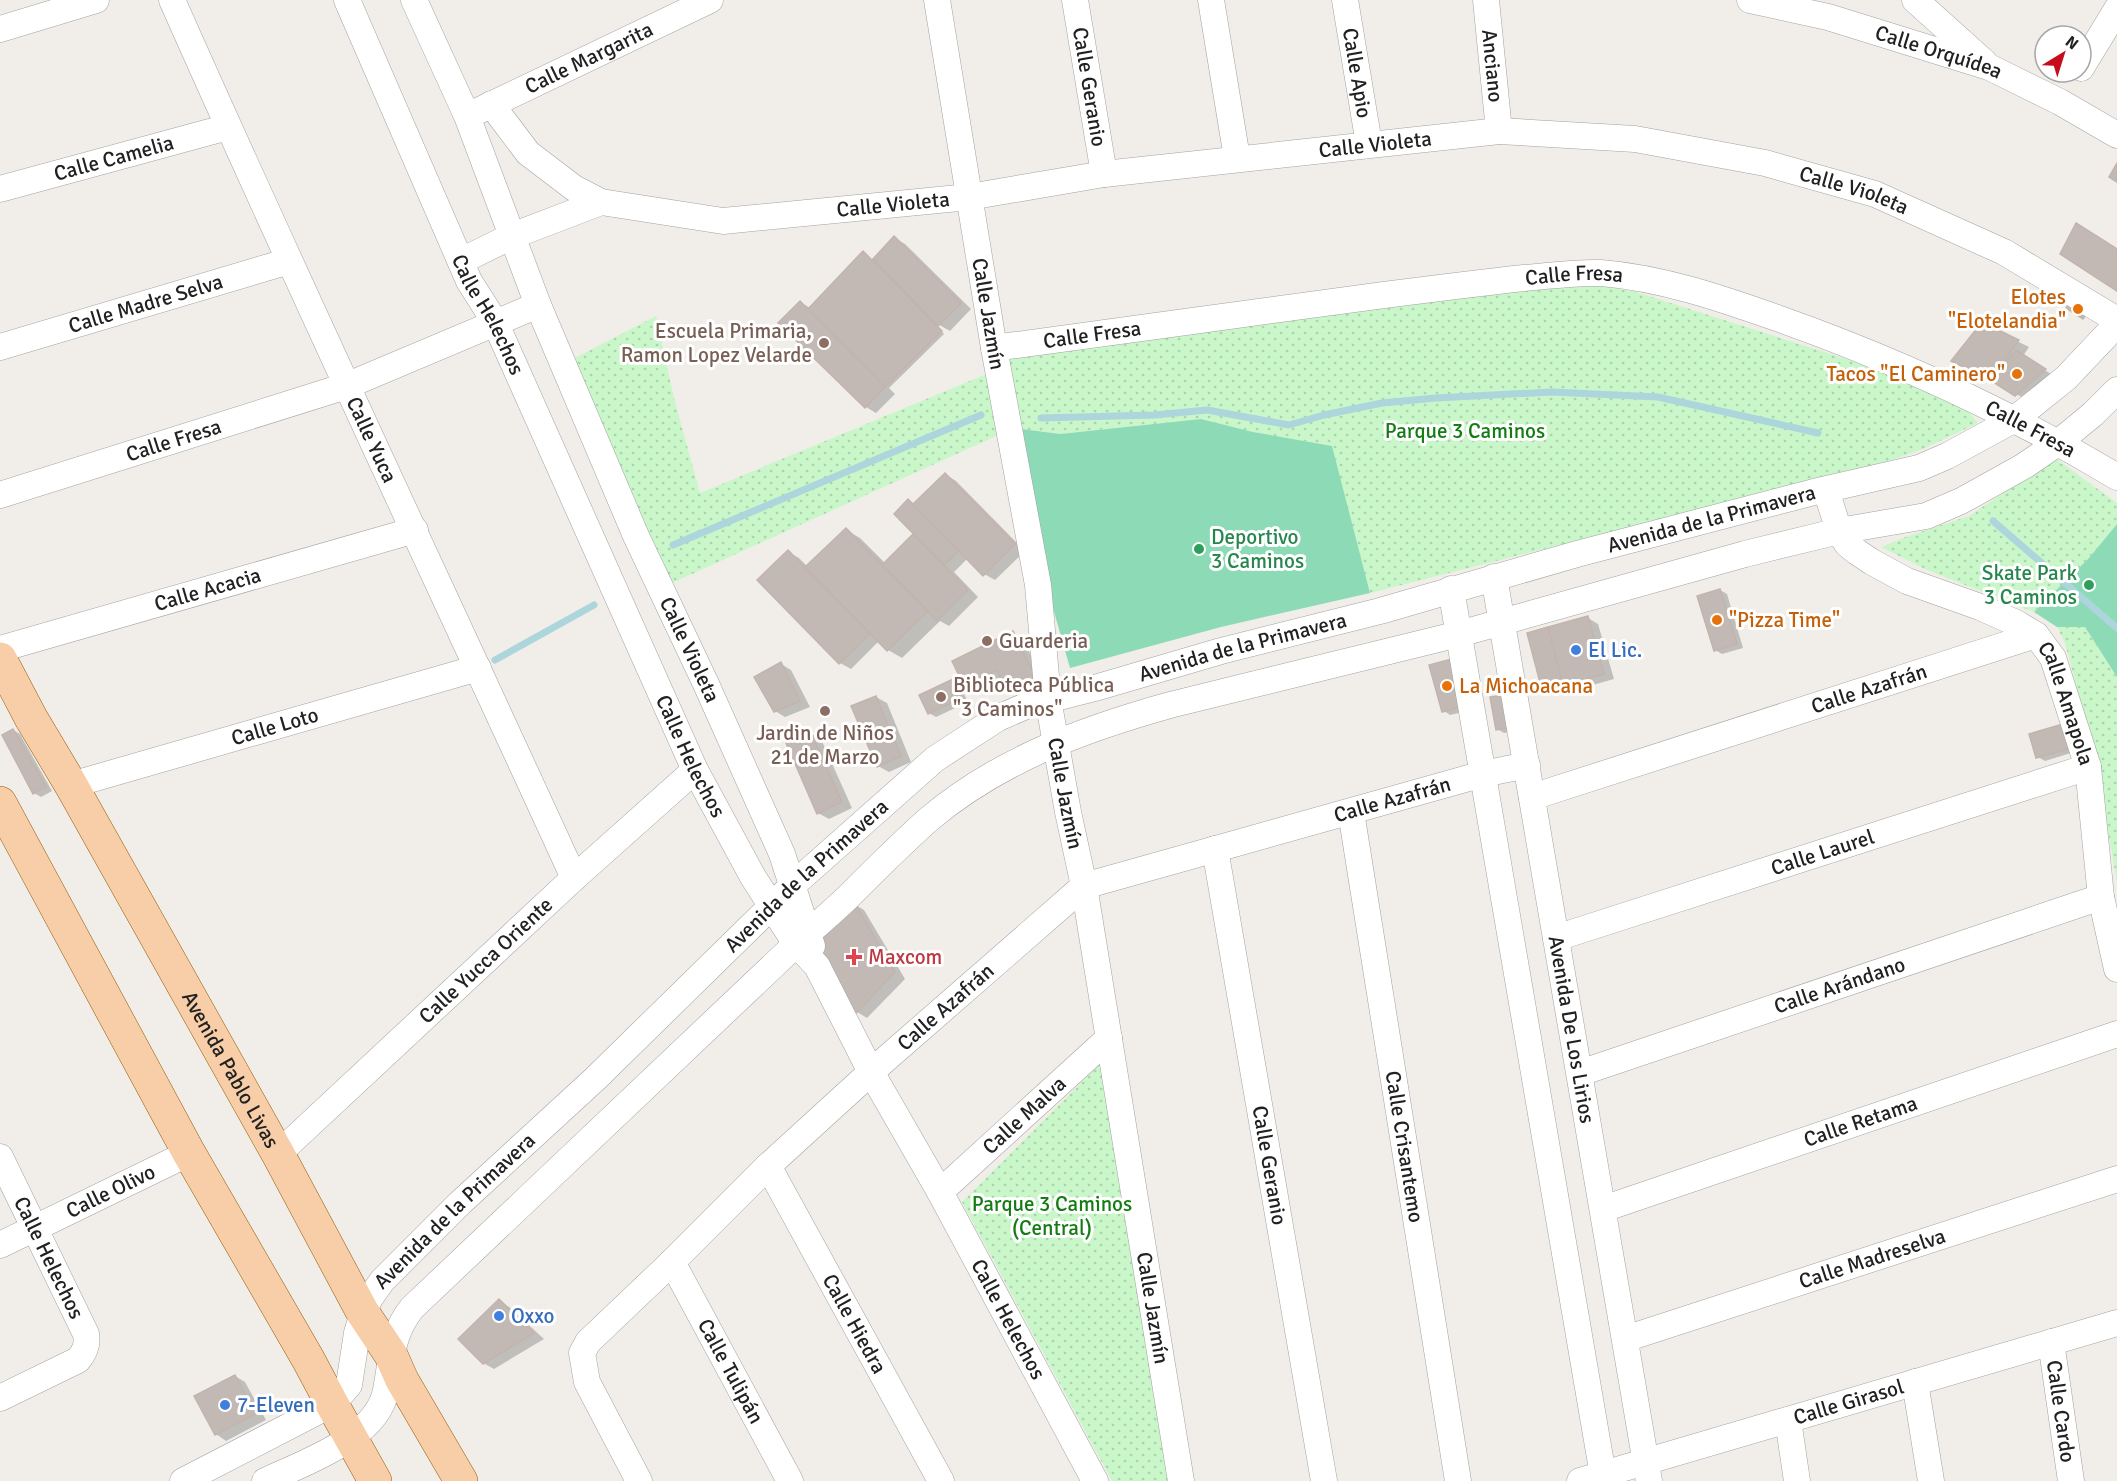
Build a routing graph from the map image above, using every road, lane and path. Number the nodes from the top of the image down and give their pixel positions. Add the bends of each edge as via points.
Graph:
1 (96, 0) edge
2 (172, 0) edge
3 (347, 0) edge
4 (414, 0) edge
5 (710, 0) edge
6 (937, 0) edge
7 (1075, 0) edge
8 (1211, 0) edge
9 (1345, 0) edge
10 (1486, 0) edge
11 (1750, 0) edge
12 (1915, 0) edge
13 (2117, 9) edge
14 (0, 28) edge
15 (2093, 48) edge
16 (1989, 67) junction
17 (2071, 84) edge
18 (2060, 102) junction
19 (491, 104) junction
20 (467, 116) junction
21 (228, 127) junction
22 (1499, 131) junction
23 (2117, 135) edge
24 (1369, 144) junction
25 (1237, 158) junction
26 (1104, 174) junction
27 (0, 189) edge
28 (969, 196) junction
29 (601, 202) junction
30 (512, 236) junction
31 (289, 261) junction
32 (461, 261) junction
33 (538, 305) junction
34 (495, 322) junction
35 (2117, 322) edge
36 (0, 347) edge
37 (994, 348) junction
38 (346, 386) junction
39 (2117, 390) edge
40 (2015, 419) junction
41 (2059, 442) junction
42 (2117, 477) edge
43 (1826, 490) junction
44 (0, 495) edge
45 (415, 530) junction
46 (1839, 531) junction
47 (1494, 577) junction
48 (1451, 589) junction
49 (1502, 622) junction
50 (1459, 634) junction
51 (2036, 635) junction
52 (0, 649) edge
53 (0, 659) edge
54 (478, 668) junction
55 (1048, 699) junction
56 (1057, 742) junction
57 (1527, 765) junction
58 (2088, 767) junction
59 (695, 770) junction
60 (1483, 774) junction
61 (71, 785) junction
62 (1532, 797) junction
63 (0, 803) edge
64 (1351, 812) junction
65 (1215, 849) junction
66 (574, 878) junction
67 (794, 884) junction
68 (1084, 886) junction
69 (2101, 897) junction
70 (772, 906) junction
71 (803, 938) junction
72 (1556, 938) junction
73 (2117, 963) edge
74 (2117, 1035) edge
75 (1109, 1038) junction
76 (871, 1072) junction
77 (1580, 1073) junction
78 (189, 1153) junction
79 (278, 1155) junction
80 (0, 1157) edge
81 (768, 1166) junction
82 (2117, 1179) edge
83 (940, 1192) junction
84 (1603, 1209) junction
85 (36, 1228) junction
86 (0, 1245) edge
87 (672, 1262) junction
88 (363, 1313) junction
89 (2117, 1323) edge
90 (1625, 1339) junction
91 (2050, 1342) junction
92 (391, 1355) junction
93 (1915, 1382) junction
94 (0, 1398) edge
95 (332, 1404) junction
96 (1788, 1420) junction
97 (351, 1438) junction
98 (1647, 1471) edge
99 (1595, 1479) edge
100 (183, 1481) edge
101 (266, 1481) edge
102 (375, 1481) edge
103 (461, 1481) edge
104 (639, 1481) edge
105 (790, 1481) edge
106 (941, 1481) edge
107 (1095, 1481) edge
108 (1181, 1481) edge
109 (1324, 1481) edge
110 (1458, 1481) edge
111 (1797, 1481) edge
112 (1931, 1481) edge
113 (2071, 1481) edge

1 - 14 street
2 - 21 street, Calle Yuca
3 - 32 street, Calle Helechos
4 - 20 street, Calle Violeta
5 - 19 street, Calle Margarita
6 - 28 street, Calle Jazmín
7 - 26 street, Calle Geranio
8 - 25 street
9 - 24 street, Calle Apio
10 - 22 street, Anciano
11 - 16 street, Calle Orquídea via 1828,17
12 - 16 street
13 - 15 street
16 - 18 street, Calle Orquídea
17 - 18 street
18 - 23 street, Calle Orquídea
19 - 20 street, Calle Margarita
19 - 29 street, Calle Violeta via 528,153 574,188
20 - 30 street, Calle Violeta
21 - 27 street, Calle Camelia
21 - 31 street, Calle Yuca
22 - 24 street, Calle Violeta
22 - 35 street, Calle Violeta via 1635,139 1765,163 1875,194 2004,252
24 - 25 street, Calle Violeta
25 - 26 street, Calle Violeta
26 - 28 street, Calle Violeta
28 - 29 street, Calle Violeta via 723,222
28 - 37 street, Calle Jazmín
29 - 30 street
30 - 32 street
30 - 33 street, Calle Violeta
31 - 36 street, Calle Madre Selva
31 - 38 street, Calle Yuca
32 - 34 street, Calle Helechos
33 - 34 street, Calle Fresa
33 - 67 street, Calle Violeta via 654,579 706,684
34 - 38 street, Calle Fresa
34 - 59 street, Calle Helechos
35 - 40 street, Avenida de la Primavera via 2066,378
37 - 40 street, Calle Fresa via 1482,282 1602,273 1721,298 1856,347
37 - 55 street, Calle Jazmín via 1038,585
38 - 44 street, Calle Fresa
38 - 45 street, Calle Yuca
39 - 41 street, Avenida de la Primavera
40 - 41 street, Calle Fresa
40 - 43 street, Avenida de la Primavera via 1919,468
41 - 42 street, Calle Fresa
41 - 46 street, Avenida de la Primavera via 2015,471 1926,516
43 - 46 street, Calle Amapola
43 - 47 street, Avenida de la Primavera
45 - 52 street, Calle Acacia
45 - 54 street, Calle Yuca
46 - 49 street, Avenida de la Primavera
46 - 51 street, Calle Amapola via 1857,552 1907,581 1980,606
47 - 48 street, Avenida de la Primavera
47 - 49 street, Avenida De Los Lirios
48 - 50 street
48 - 55 street, Avenida de la Primavera
49 - 50 street, Avenida de la Primavera
49 - 57 street, Avenida De Los Lirios
50 - 56 street, Avenida de la Primavera via 1170,705
50 - 60 street
51 - 58 street, Calle Amapola via 2053,658
51 - 62 street, Calle Azafrán
53 - 61 main road, Avenida Pablo Livas
54 - 61 street, Calle Loto
54 - 66 street, Calle Yuca
55 - 56 street, Calle Jazmín
55 - 67 street, Avenida de la Primavera via 998,718 935,759
56 - 68 street, Calle Jazmín
56 - 71 street, Avenida de la Primavera via 994,774 930,818
57 - 60 street, Calle Azafrán
57 - 62 street, Avenida De Los Lirios
58 - 69 street, Calle Amapola
58 - 72 street, Calle Laurel
59 - 66 street, Calle Yucca Oriente
59 - 70 street, Calle Helechos
60 - 64 street, Calle Azafrán
60 - 99 street
61 - 79 main road, Avenida Pablo Livas
62 - 72 street, Avenida De Los Lirios
63 - 78 main road
64 - 65 street, Calle Azafrán
64 - 110 street, Calle Crisantemo
65 - 68 street, Calle Azafrán
65 - 109 street, Calle Geranio
66 - 79 street, Calle Yucca Oriente
67 - 70 street, Avenida de la Primavera
67 - 71 street, Calle Violeta
68 - 75 street, Calle Jazmín
68 - 76 street, Calle Azafrán
69 - 73 street, Calle Amapola
69 - 77 street, Calle Arándano
70 - 71 street, Calle Helechos
70 - 88 street, Avenida de la Primavera via 595,1079 460,1203 382,1281
71 - 76 street, Calle Helechos
71 - 92 street, Avenida de la Primavera via 412,1308 402,1321
72 - 77 street, Avenida De Los Lirios
74 - 84 street, Calle Retama
75 - 83 street, Calle Malva
75 - 108 street, Calle Jazmín
76 - 81 street, Calle Azafrán
76 - 83 street, Calle Helechos
77 - 84 street, Avenida De Los Lirios
78 - 85 street, Calle Olivo
78 - 95 main road
79 - 88 main road, Avenida Pablo Livas
80 - 85 street, Calle Helechos
81 - 87 street, Calle Azafrán
81 - 106 street, Calle Hiedra
82 - 90 street, Calle Madreselva
83 - 107 street, Calle Helechos
84 - 90 street, Avenida De Los Lirios
85 - 86 street, Calle Olivo
85 - 94 street, Calle Helechos via 88,1341 78,1360
87 - 104 street, Calle Azafrán via 595,1334 582,1353 587,1382
87 - 105 street, Calle Tulipán
88 - 92 main road, Avenida Pablo Livas
88 - 95 street, Avenida de la Primavera via 351,1378 345,1392
89 - 91 street, Calle Girasol
90 - 98 street, Avenida De Los Lirios
91 - 93 street, Calle Girasol
91 - 113 street, Calle Cardo
92 - 97 street, Avenida de la Primavera via 382,1403
92 - 103 main road, Avenida Pablo Livas
93 - 96 street, Calle Girasol
93 - 112 street
95 - 97 main road
95 - 100 street
96 - 98 street, Calle Girasol
96 - 111 street
97 - 101 street, Avenida de la Primavera
97 - 102 main road
98 - 99 street, Calle Girasol

